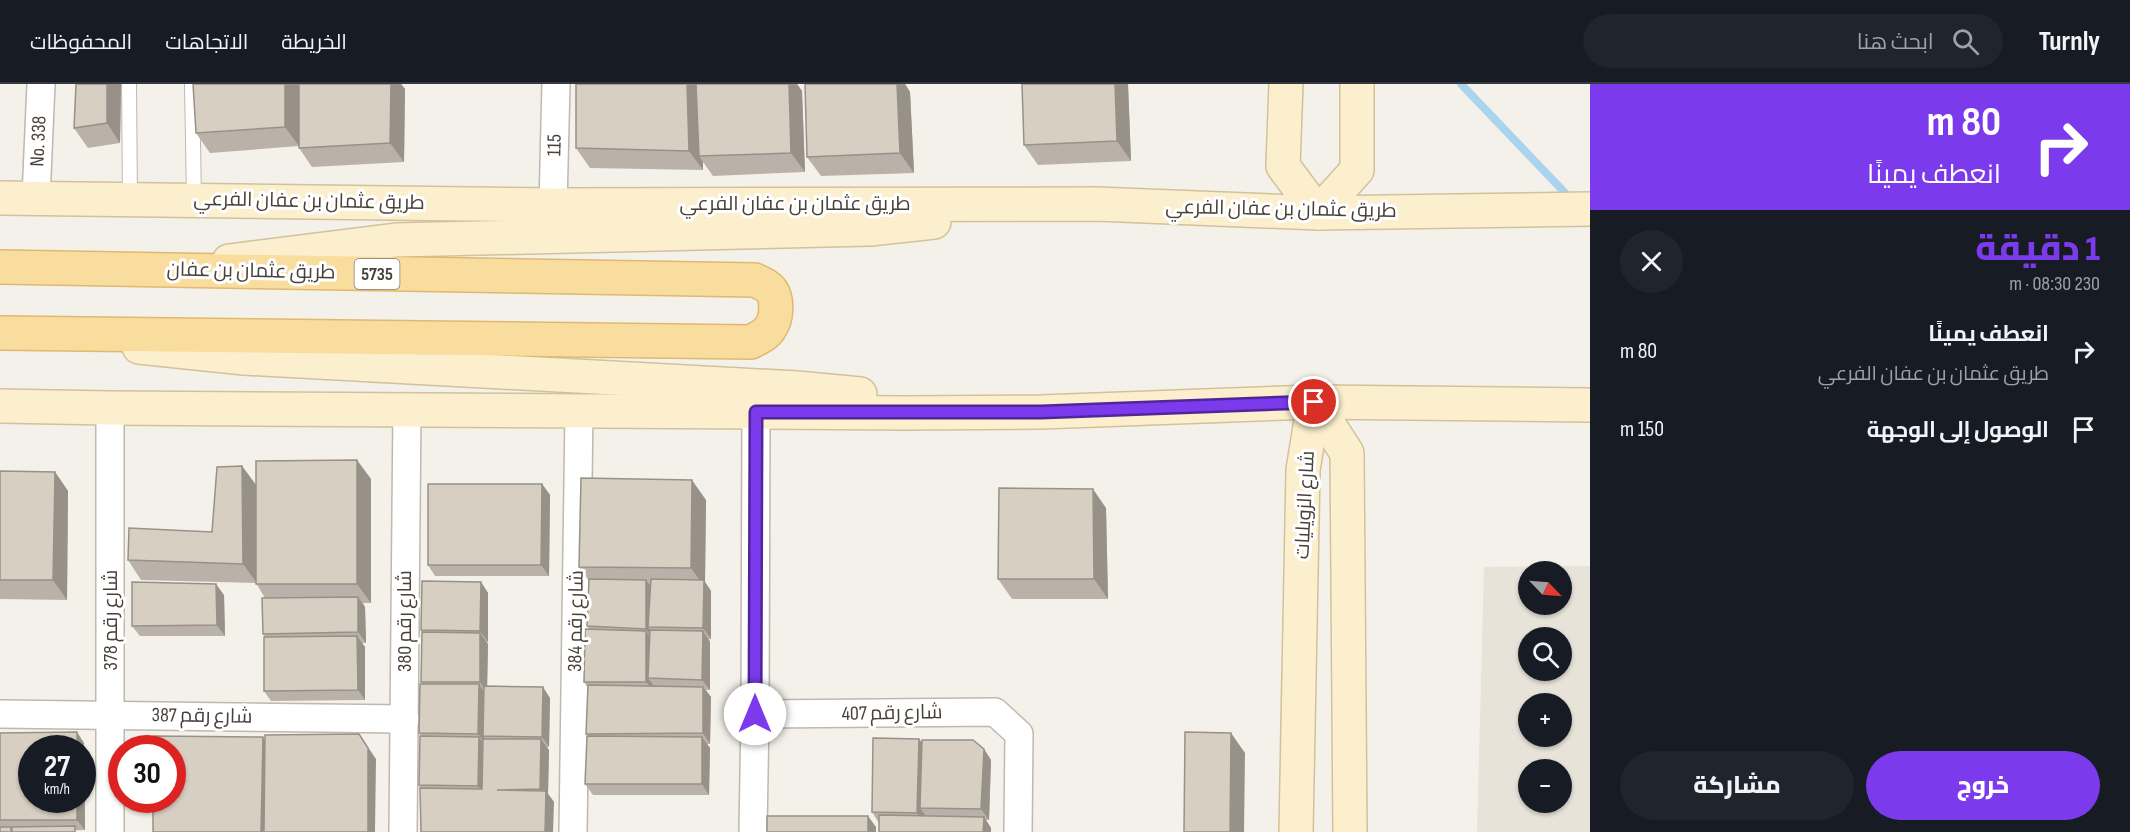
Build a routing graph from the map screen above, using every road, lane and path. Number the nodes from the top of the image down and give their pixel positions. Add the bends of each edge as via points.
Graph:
1 (41, 84) edge
2 (129, 84) edge
3 (192, 84) edge
4 (556, 84) edge
5 (1286, 84) edge
6 (1357, 84) edge
7 (0, 198) edge
8 (36, 198) junction
9 (194, 200) junction
10 (130, 201) junction
11 (1097, 204) junction
12 (554, 205) junction
13 (1590, 209) edge
14 (1318, 213) junction
15 (0, 267) edge
16 (160, 270) junction
17 (0, 334) edge
18 (1314, 402) junction
19 (1590, 405) edge
20 (0, 406) edge
21 (110, 408) junction
22 (407, 409) junction
23 (579, 411) junction
24 (756, 412) junction
25 (1041, 412) junction
26 (0, 714) edge
27 (111, 714) junction
28 (755, 714) junction
29 (405, 719) junction
30 (110, 832) edge
31 (404, 832) edge
32 (573, 832) edge
33 (753, 832) edge
34 (1018, 832) edge
35 (1296, 832) edge
36 (1350, 832) edge

1 - 8 street, No. 338
2 - 10 lane
3 - 9 lane
4 - 12 street, 115
5 - 14 main road via 1283,166
6 - 14 main road via 1357,170
7 - 8 main road, طريق عثمان بن عفان الفرعي
8 - 10 main road, طريق عثمان بن عفان الفرعي
9 - 10 main road, طريق عثمان بن عفان الفرعي
9 - 12 main road, طريق عثمان بن عفان الفرعي
11 - 12 main road, طريق عثمان بن عفان الفرعي
11 - 14 main road, طريق عثمان بن عفان الفرعي
11 - 16 main road via 870,229 396,240
13 - 14 main road, طريق عثمان بن عفان الفرعي
15 - 16 main road, طريق عثمان بن عفان / 5735
16 - 17 main road, طريق عثمان بن عفان / 5735 via 755,280 773,292 775,310 771,327 751,342
17 - 25 main road via 244,358 797,388
18 - 19 main road
18 - 25 main road
18 - 35 main road, شارع الزويليات via 1303,470
18 - 36 main road, شارع الزويليات via 1347,453
20 - 21 main road
21 - 22 main road
21 - 27 street, شارع رقم 378
22 - 23 main road
22 - 29 street, شارع رقم 380
23 - 24 main road
23 - 32 street, شارع رقم 384
24 - 25 main road
24 - 28 street
26 - 27 street, شارع رقم 387
27 - 29 street, شارع رقم 387
27 - 30 street, شارع رقم 378
28 - 33 street
28 - 34 street, شارع رقم 407 via 995,712 1019,734
29 - 31 street, شارع رقم 380

